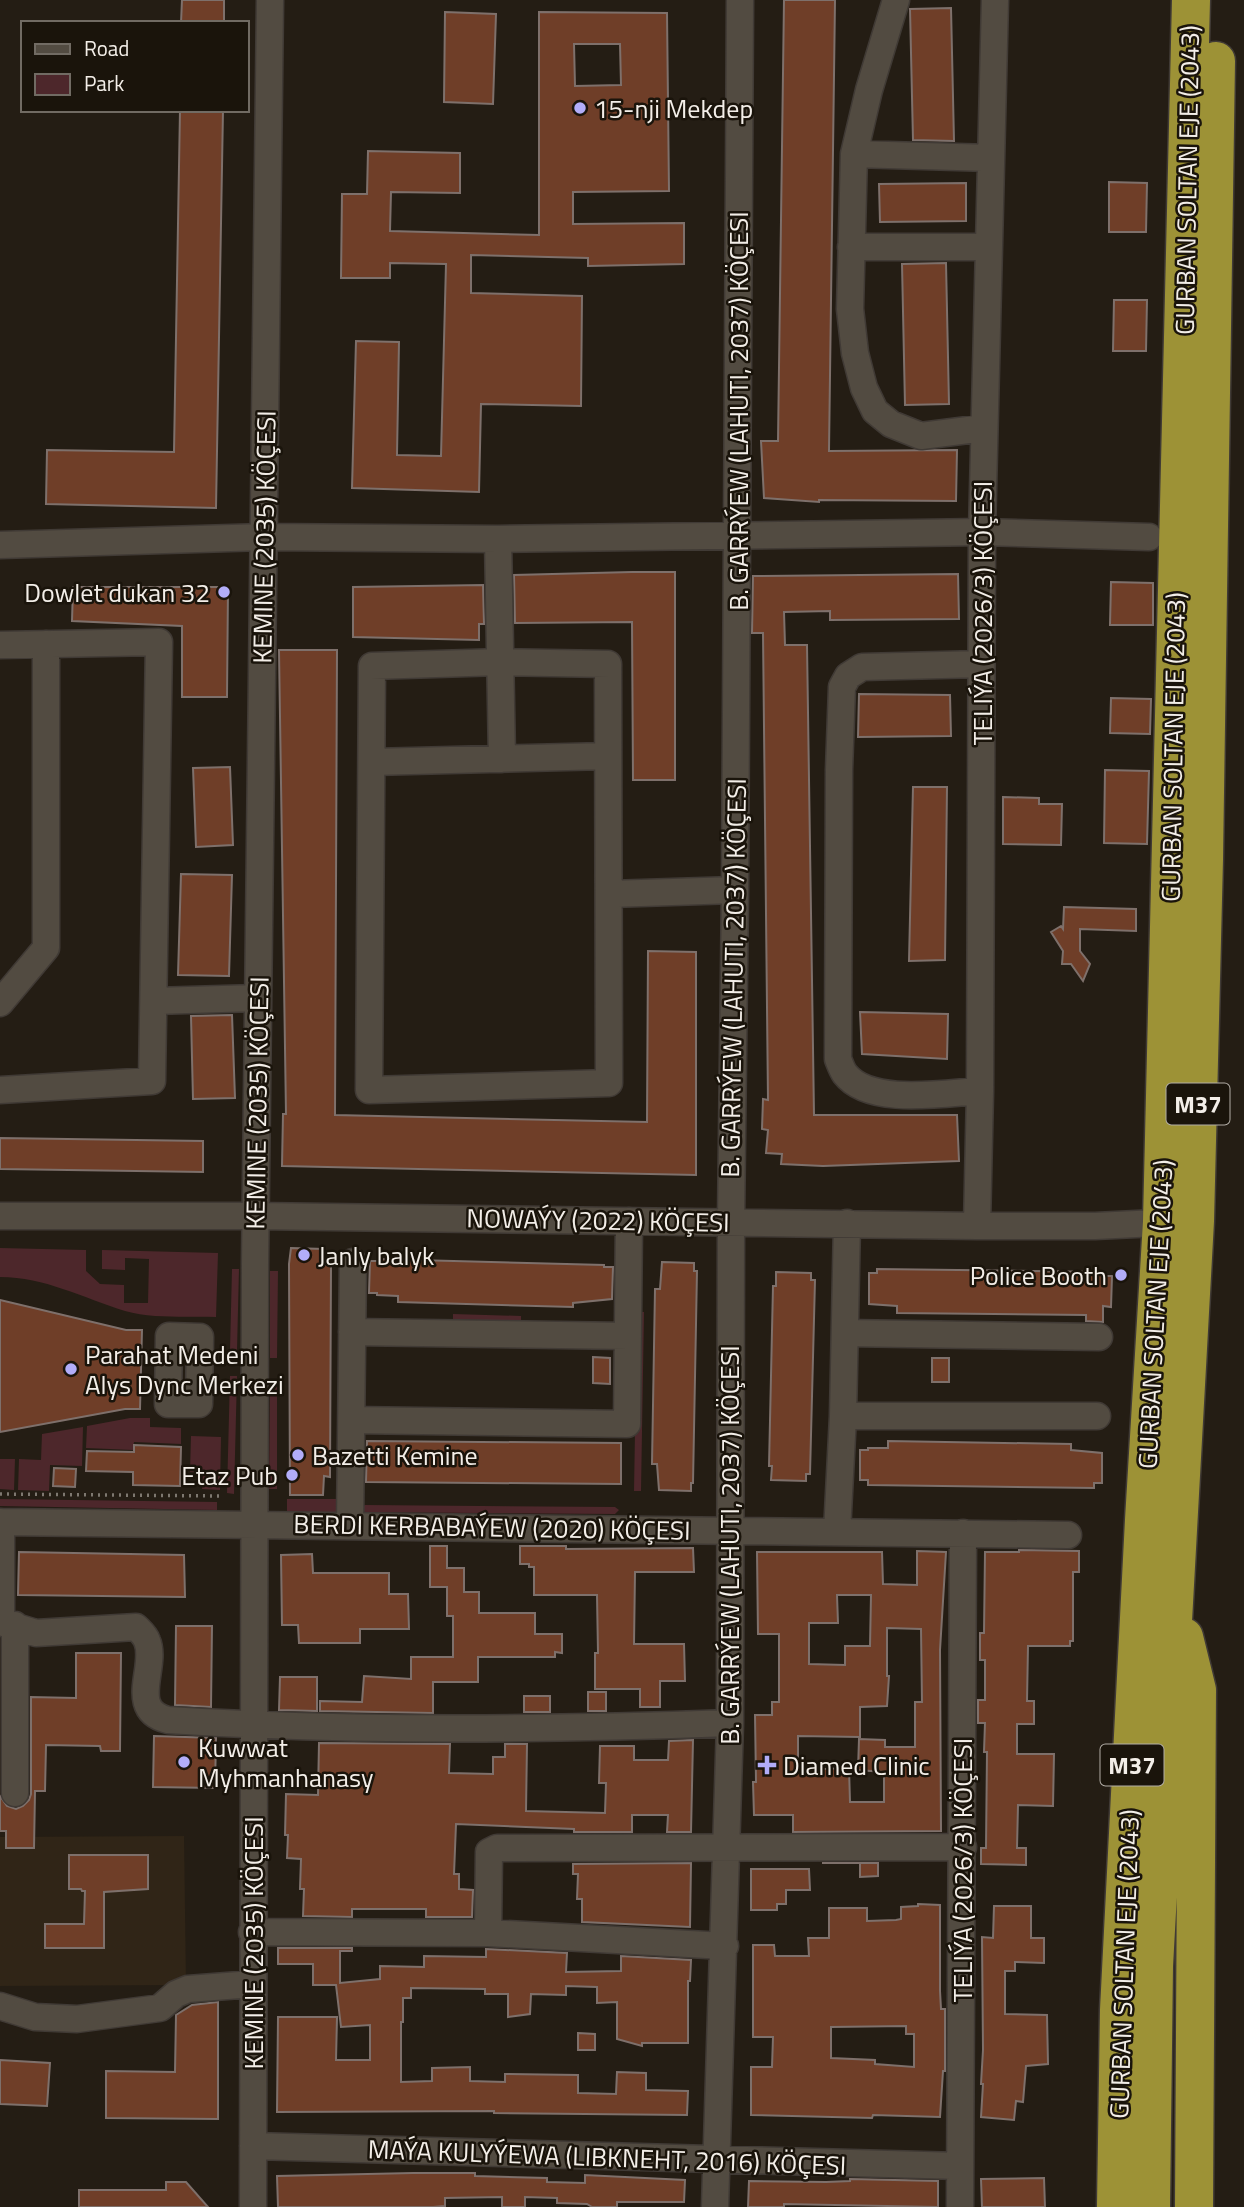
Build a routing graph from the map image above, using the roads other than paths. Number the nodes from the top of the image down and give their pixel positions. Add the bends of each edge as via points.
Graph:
1 (270, 0) edge
2 (740, 0) edge
3 (896, 0) edge
4 (995, 0) edge
5 (1191, 0) edge
6 (1217, 0) edge
7 (854, 154) junction
8 (991, 158) junction
9 (851, 247) junction
10 (989, 247) junction
11 (984, 428) junction
12 (982, 532) junction
13 (737, 536) junction
14 (265, 537) junction
15 (1149, 537) dead end
16 (498, 539) junction
17 (0, 545) edge
18 (46, 644) junction
19 (0, 645) edge
20 (501, 662) junction
21 (981, 664) junction
22 (607, 756) junction
23 (502, 759) junction
24 (372, 762) junction
25 (735, 890) junction
26 (610, 894) junction
27 (258, 998) junction
28 (154, 1001) junction
29 (0, 1003) edge
30 (0, 1090) edge
31 (980, 1091) junction
32 (0, 1216) edge
33 (256, 1216) junction
34 (629, 1221) junction
35 (731, 1222) junction
36 (1179, 1222) junction
37 (847, 1223) junction
38 (977, 1226) junction
39 (353, 1262) dead end
40 (352, 1332) junction
41 (845, 1332) junction
42 (628, 1336) junction
43 (1099, 1337) dead end
44 (843, 1416) junction
45 (1097, 1416) dead end
46 (352, 1420) junction
47 (1, 1522) edge
48 (253, 1524) junction
49 (350, 1525) junction
50 (729, 1530) junction
51 (837, 1532) junction
52 (963, 1533) junction
53 (1068, 1535) dead end
54 (1174, 1595) junction
55 (5, 1623) edge
56 (730, 1723) junction
57 (252, 1726) junction
58 (15, 1793) dead end
59 (963, 1847) junction
60 (725, 1848) junction
61 (252, 1932) junction
62 (488, 1933) junction
63 (724, 1946) junction
64 (253, 1984) junction
65 (0, 2006) edge
66 (253, 2146) junction
67 (715, 2161) junction
68 (960, 2166) junction
69 (253, 2207) edge
70 (715, 2207) edge
71 (960, 2207) edge
72 (1116, 2207) edge
73 (1151, 2207) edge
74 (1194, 2207) edge

1 - 14 street, KEMINE (2035) KÖÇESI
2 - 13 street, B. GARRÝEW (LAHUTI, 2037) KÖÇESI
3 - 7 street
4 - 8 street, TELIÝA (2026/3) KÖÇESI
5 - 36 highway, GURBAN SOLTAN EJE (2043) / M37
6 - 36 highway, GURBAN SOLTAN EJE (2043) / M37 via 1204,845
7 - 8 street
7 - 9 street
8 - 10 street, TELIÝA (2026/3) KÖÇESI
9 - 10 street
9 - 11 street via 855,353 875,411 891,425 921,436
10 - 11 street, TELIÝA (2026/3) KÖÇESI
11 - 12 street, TELIÝA (2026/3) KÖÇESI
12 - 13 street
12 - 15 street
12 - 21 street, TELIÝA (2026/3) KÖÇESI
13 - 16 street
13 - 25 street, B. GARRÝEW (LAHUTI, 2037) KÖÇESI
14 - 16 street
14 - 17 street
14 - 27 street, KEMINE (2035) KÖÇESI
16 - 20 street
18 - 19 street
18 - 28 street via 159,642
18 - 29 street via 46,948
20 - 22 street via 608,664
20 - 23 street
20 - 24 street via 372,666
21 - 31 street, TELIÝA (2026/3) KÖÇESI
21 - 31 street via 862,667 848,676 842,687 838,1046 844,1073 868,1090 892,1095
22 - 23 street
22 - 26 street
23 - 24 street
24 - 26 street via 369,1090 609,1083
25 - 26 street
25 - 35 street, B. GARRÝEW (LAHUTI, 2037) KÖÇESI
27 - 28 street
27 - 33 street, KEMINE (2035) KÖÇESI
28 - 30 street via 152,1080
31 - 38 street, TELIÝA (2026/3) KÖÇESI
32 - 33 street, NOWAÝY (2022) KÖÇESI
33 - 34 street, NOWAÝY (2022) KÖÇESI
33 - 48 street, KEMINE (2035) KÖÇESI
34 - 35 street, NOWAÝY (2022) KÖÇESI
34 - 42 street
35 - 37 street, NOWAÝY (2022) KÖÇESI
35 - 50 street, B. GARRÝEW (LAHUTI, 2037) KÖÇESI
36 - 38 street, NOWAÝY (2022) KÖÇESI
36 - 54 highway, GURBAN SOLTAN EJE (2043) / M37 via 1193,1291
36 - 72 highway, GURBAN SOLTAN EJE (2043) / M37 via 1144,1520 1119,2010
37 - 38 street, NOWAÝY (2022) KÖÇESI
37 - 41 street
39 - 40 street
40 - 42 street
40 - 46 street
41 - 43 street
41 - 44 street
42 - 46 street via 627,1424
44 - 45 street
44 - 51 street
46 - 49 street
47 - 48 street, BERDI KERBABAÝEW (2020) KÖÇESI
47 - 55 street
48 - 49 street, BERDI KERBABAÝEW (2020) KÖÇESI
48 - 57 street, KEMINE (2035) KÖÇESI
49 - 50 street, BERDI KERBABAÝEW (2020) KÖÇESI
50 - 51 street, BERDI KERBABAÝEW (2020) KÖÇESI
50 - 56 street, B. GARRÝEW (LAHUTI, 2037) KÖÇESI
51 - 52 street, BERDI KERBABAÝEW (2020) KÖÇESI
52 - 53 street, BERDI KERBABAÝEW (2020) KÖÇESI
52 - 59 street, TELIÝA (2026/3) KÖÇESI
54 - 73 highway, GURBAN SOLTAN EJE (2043) / M37 via 1154,1966
54 - 74 highway via 1197,1690
55 - 57 street via 36,1633 136,1627 148,1641 144,1694 157,1718
55 - 58 street
56 - 57 street via 562,1729
56 - 60 street, B. GARRÝEW (LAHUTI, 2037) KÖÇESI
57 - 61 street, KEMINE (2035) KÖÇESI
59 - 60 street
59 - 68 street, TELIÝA (2026/3) KÖÇESI
60 - 62 street via 497,1848 489,1852
60 - 63 street, B. GARRÝEW (LAHUTI, 2037) KÖÇESI
61 - 62 street
61 - 64 street, KEMINE (2035) KÖÇESI
62 - 63 street
63 - 67 street, B. GARRÝEW (LAHUTI, 2037) KÖÇESI
64 - 65 street via 188,1989 160,2008 77,2018 35,2017
64 - 66 street, KEMINE (2035) KÖÇESI
66 - 67 street, MAÝA KULYÝEWA (LIBKNEHT, 2016) KÖÇESI
66 - 69 street, KEMINE (2035) KÖÇESI
67 - 68 street, MAÝA KULYÝEWA (LIBKNEHT, 2016) KÖÇESI
67 - 70 street, B. GARRÝEW (LAHUTI, 2037) KÖÇESI
68 - 71 street, TELIÝA (2026/3) KÖÇESI

